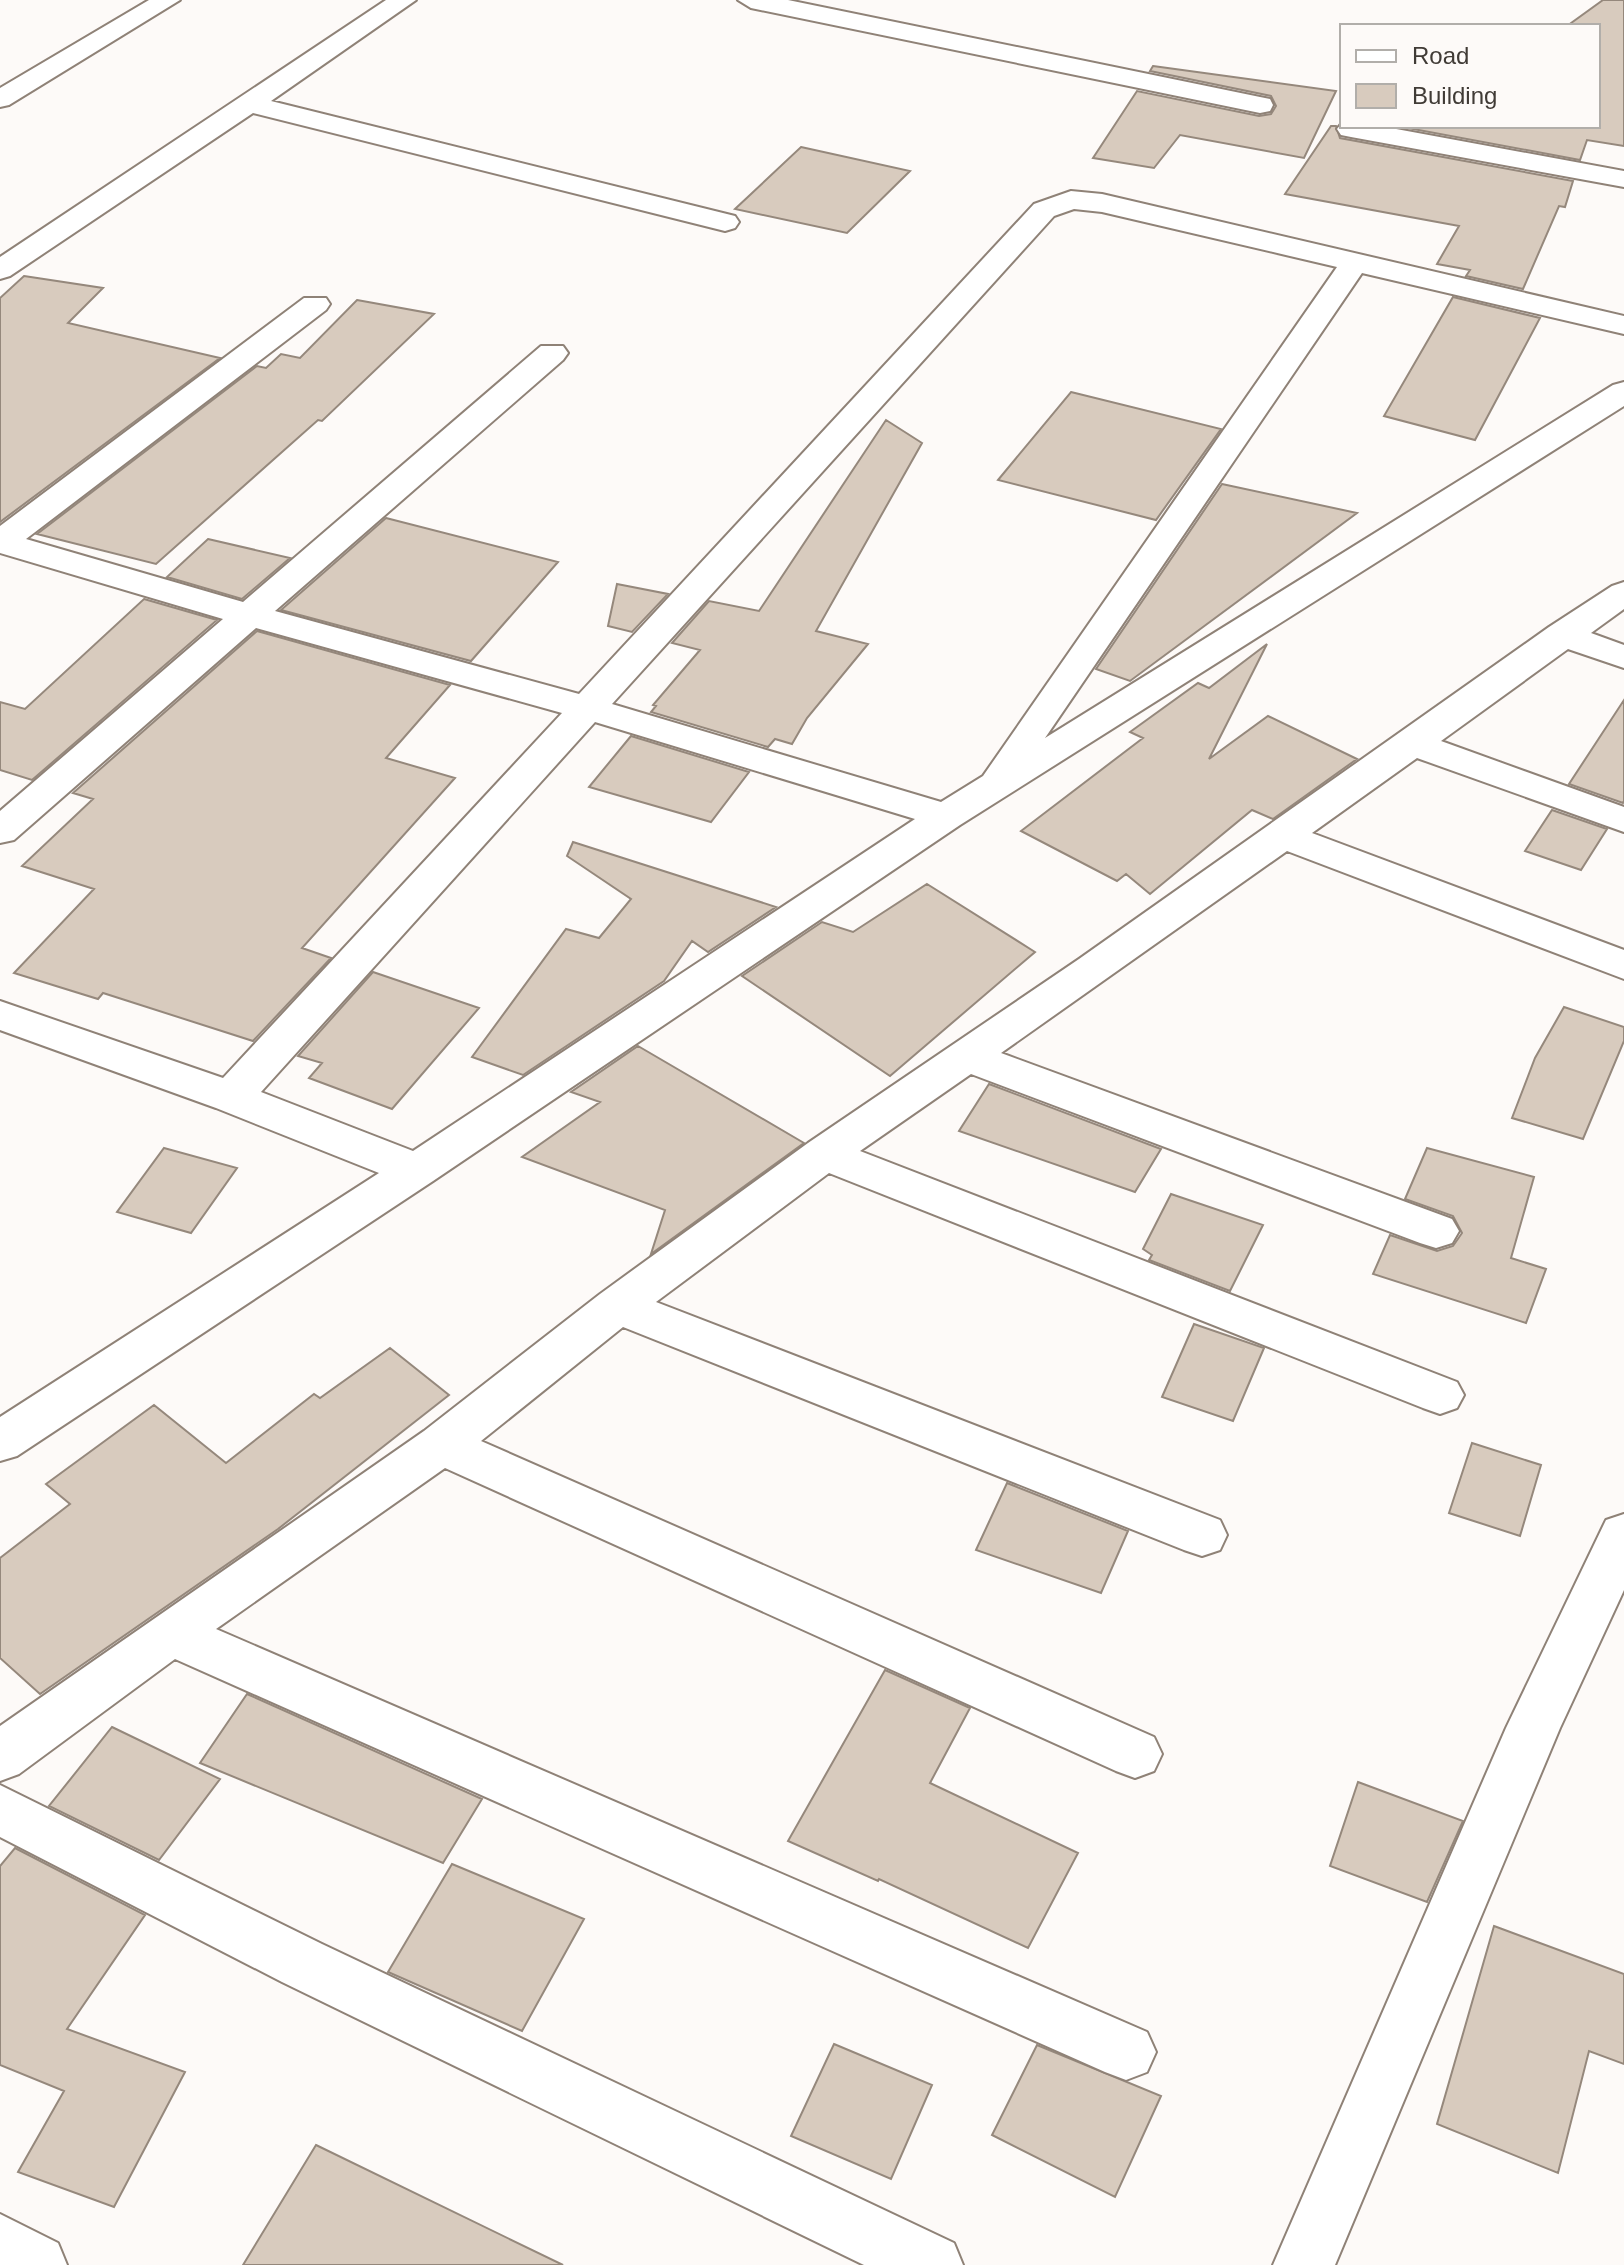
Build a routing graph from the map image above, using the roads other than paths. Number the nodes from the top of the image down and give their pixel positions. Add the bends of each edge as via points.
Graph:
1 (167, 0) edge
2 (403, 0) edge
3 (751, 0) edge
4 (0, 99) edge
5 (247, 103) junction
6 (1260, 105) dead end
7 (1351, 129) dead end
8 (1624, 179) edge
9 (725, 222) dead end
10 (1354, 263) junction
11 (0, 270) edge
12 (315, 304) dead end
13 (1624, 325) edge
14 (552, 353) dead end
15 (1624, 392) edge
16 (1624, 593) edge
17 (248, 615) junction
18 (1562, 635) junction
19 (1624, 657) edge
20 (587, 708) junction
21 (1411, 743) junction
22 (990, 790) junction
23 (946, 816) junction
24 (1624, 820) edge
25 (0, 831) edge
26 (1282, 835) junction
27 (1624, 965) edge
28 (0, 1015) edge
29 (965, 1056) junction
30 (231, 1097) junction
31 (824, 1154) junction
32 (417, 1170) junction
33 (1436, 1231) dead end
34 (617, 1306) junction
35 (1440, 1395) dead end
36 (0, 1442) edge
37 (441, 1445) junction
38 (1202, 1535) dead end
39 (1624, 1535) edge
40 (170, 1633) junction
41 (1135, 1754) dead end
42 (0, 1757) edge
43 (0, 1810) edge
44 (1126, 2052) dead end
45 (0, 2245) edge
46 (36, 2265) edge
47 (932, 2265) edge
48 (1304, 2265) edge

1 - 4 street
2 - 5 street
3 - 6 street
5 - 9 street
5 - 11 street
7 - 8 street
10 - 13 street
10 - 20 street via 1102,203 1071,200 1044,210
10 - 22 street
12 - 17 street via 0,542
14 - 17 street
15 - 22 street
16 - 18 street
17 - 20 street
17 - 25 street
18 - 19 street
18 - 21 street
20 - 23 street
20 - 30 street
21 - 24 street
21 - 26 street
22 - 23 street
23 - 32 street
26 - 27 street
26 - 29 street
28 - 30 street
29 - 31 street
29 - 33 street
30 - 32 street
31 - 34 street
31 - 35 street
32 - 36 street
34 - 37 street
34 - 38 street
37 - 40 street
37 - 41 street
39 - 48 street via 1533,1728
40 - 42 street
40 - 44 street
43 - 47 street via 302,1963
45 - 46 street

